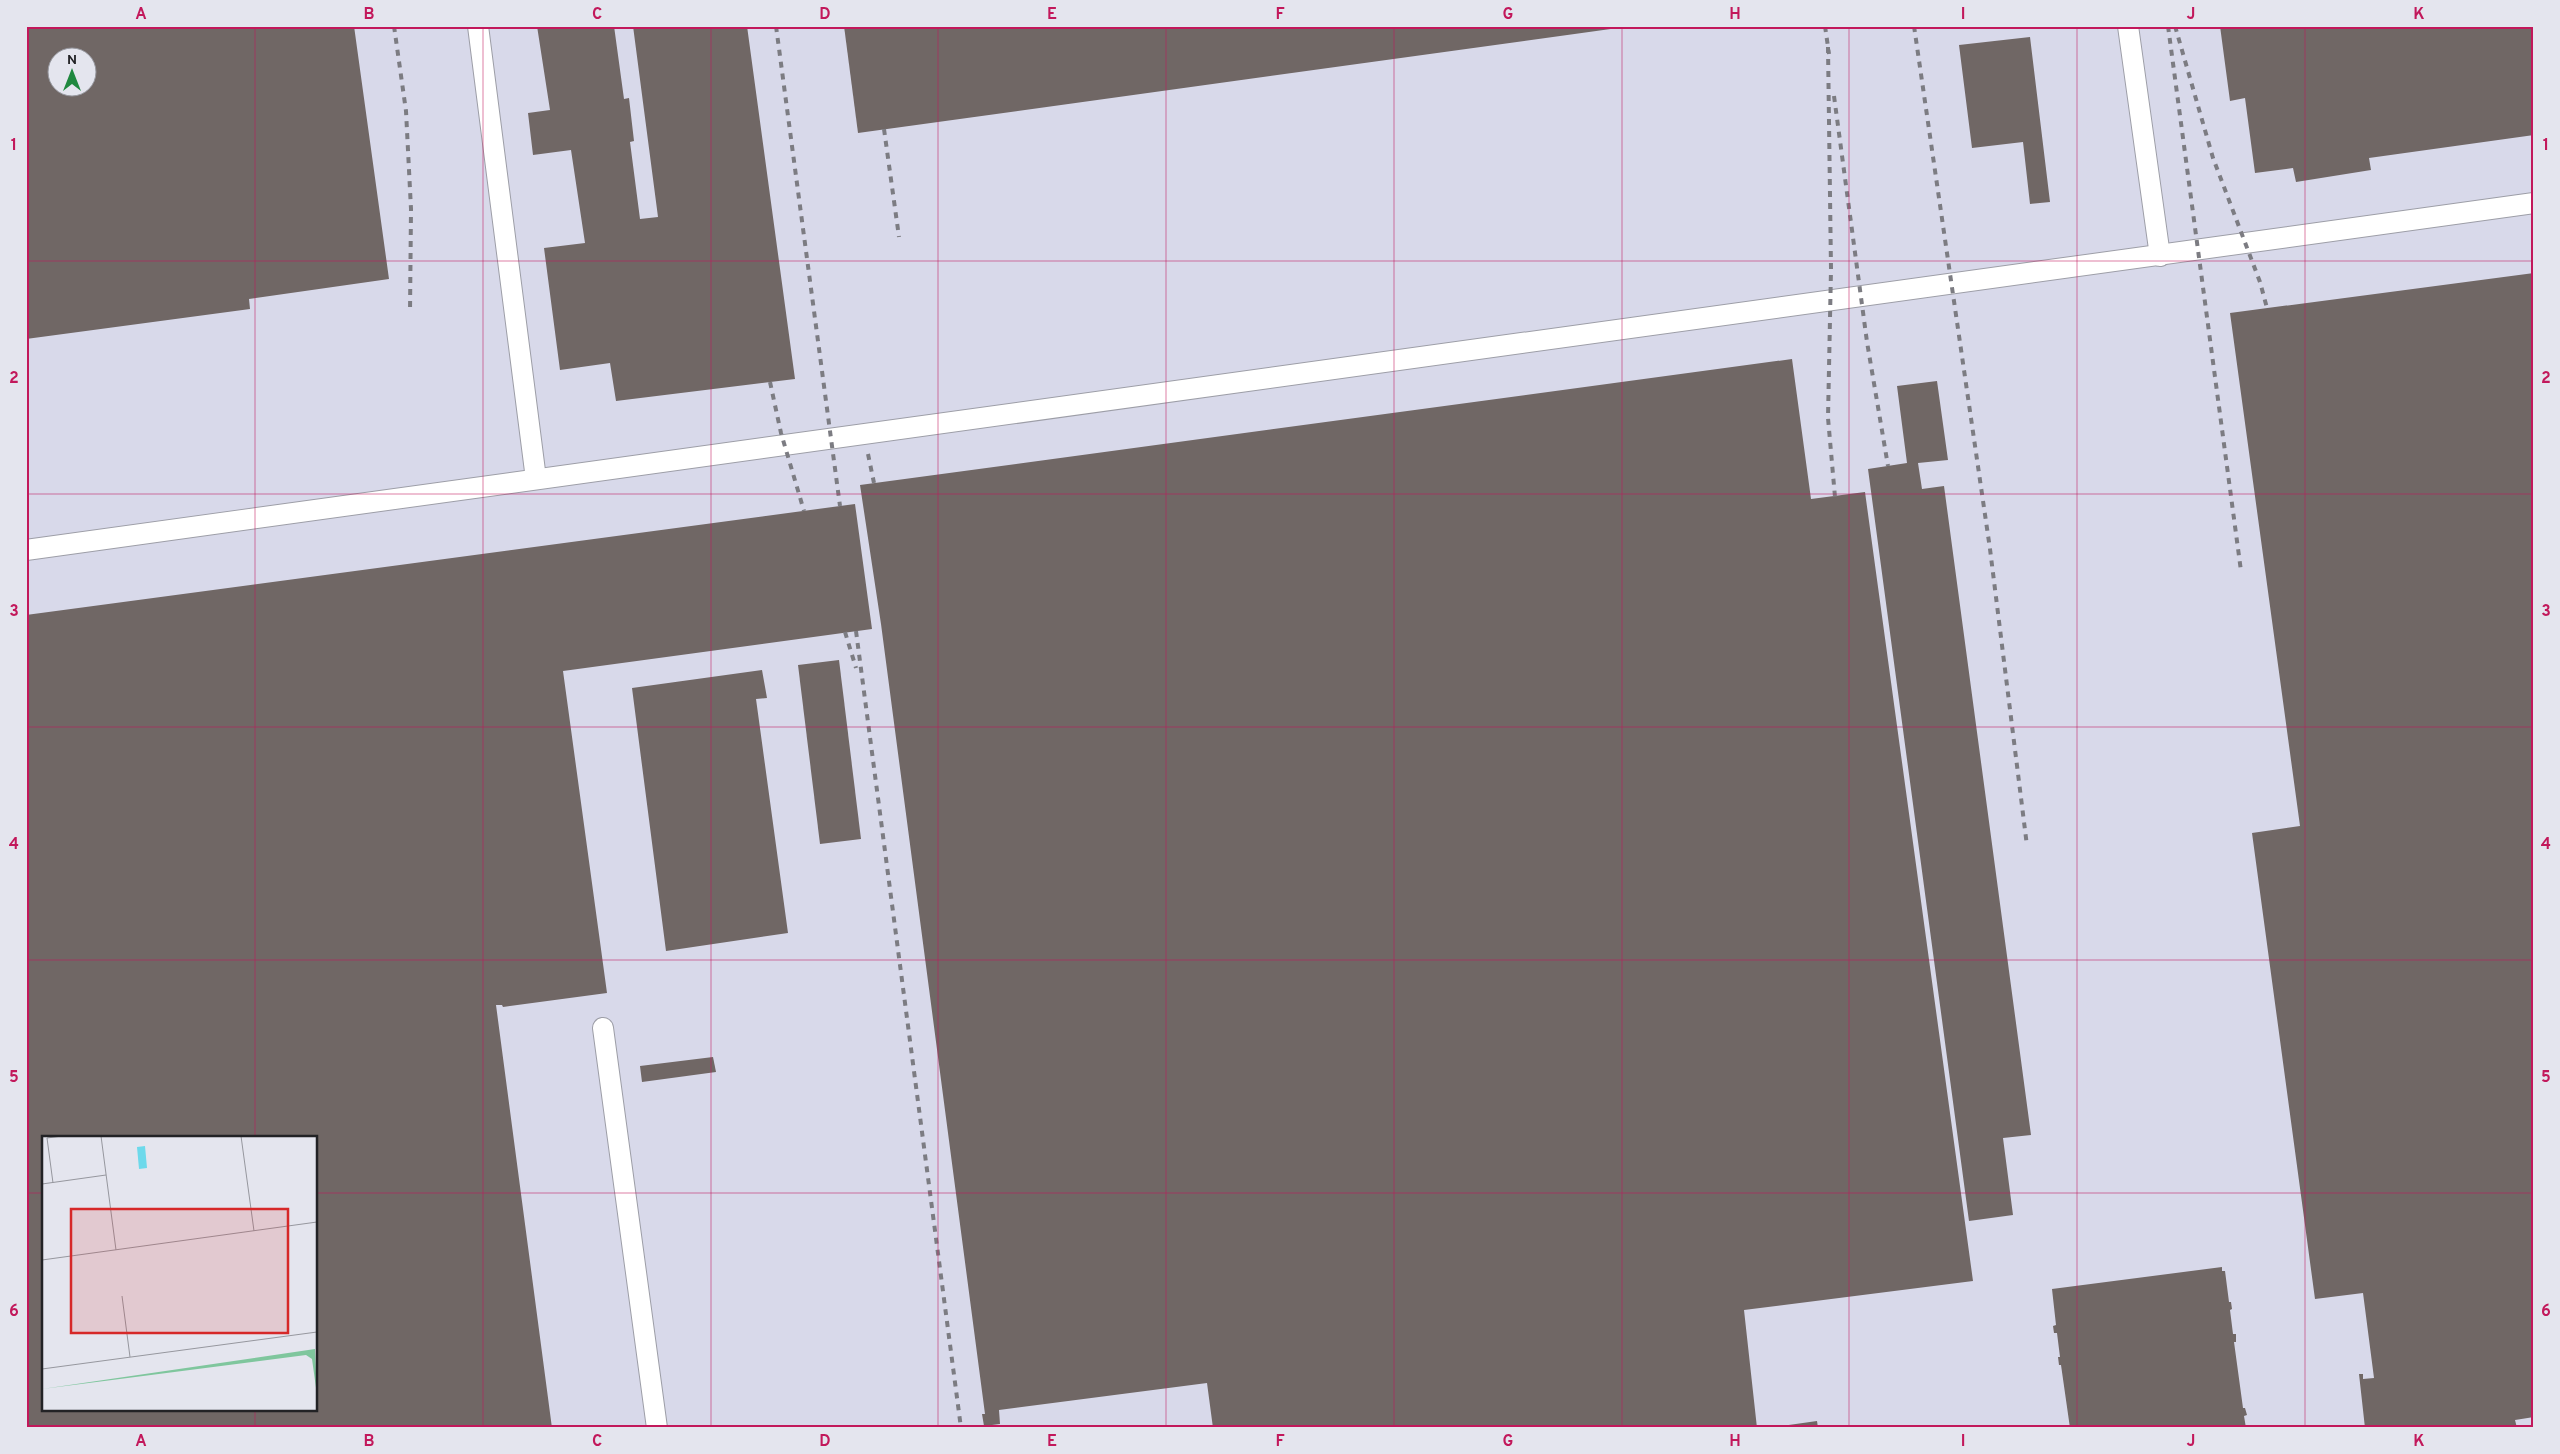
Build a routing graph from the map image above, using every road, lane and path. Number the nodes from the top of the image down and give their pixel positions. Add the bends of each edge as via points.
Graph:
1 (478, 26) edge
2 (2128, 26) edge
3 (2534, 203) edge
4 (2160, 256) junction
5 (536, 479) junction
6 (26, 550) edge
7 (603, 1028) dead end
8 (657, 1428) edge

1 - 5 lane
2 - 4 lane
3 - 4 lane
4 - 5 lane
5 - 6 lane
7 - 8 lane

